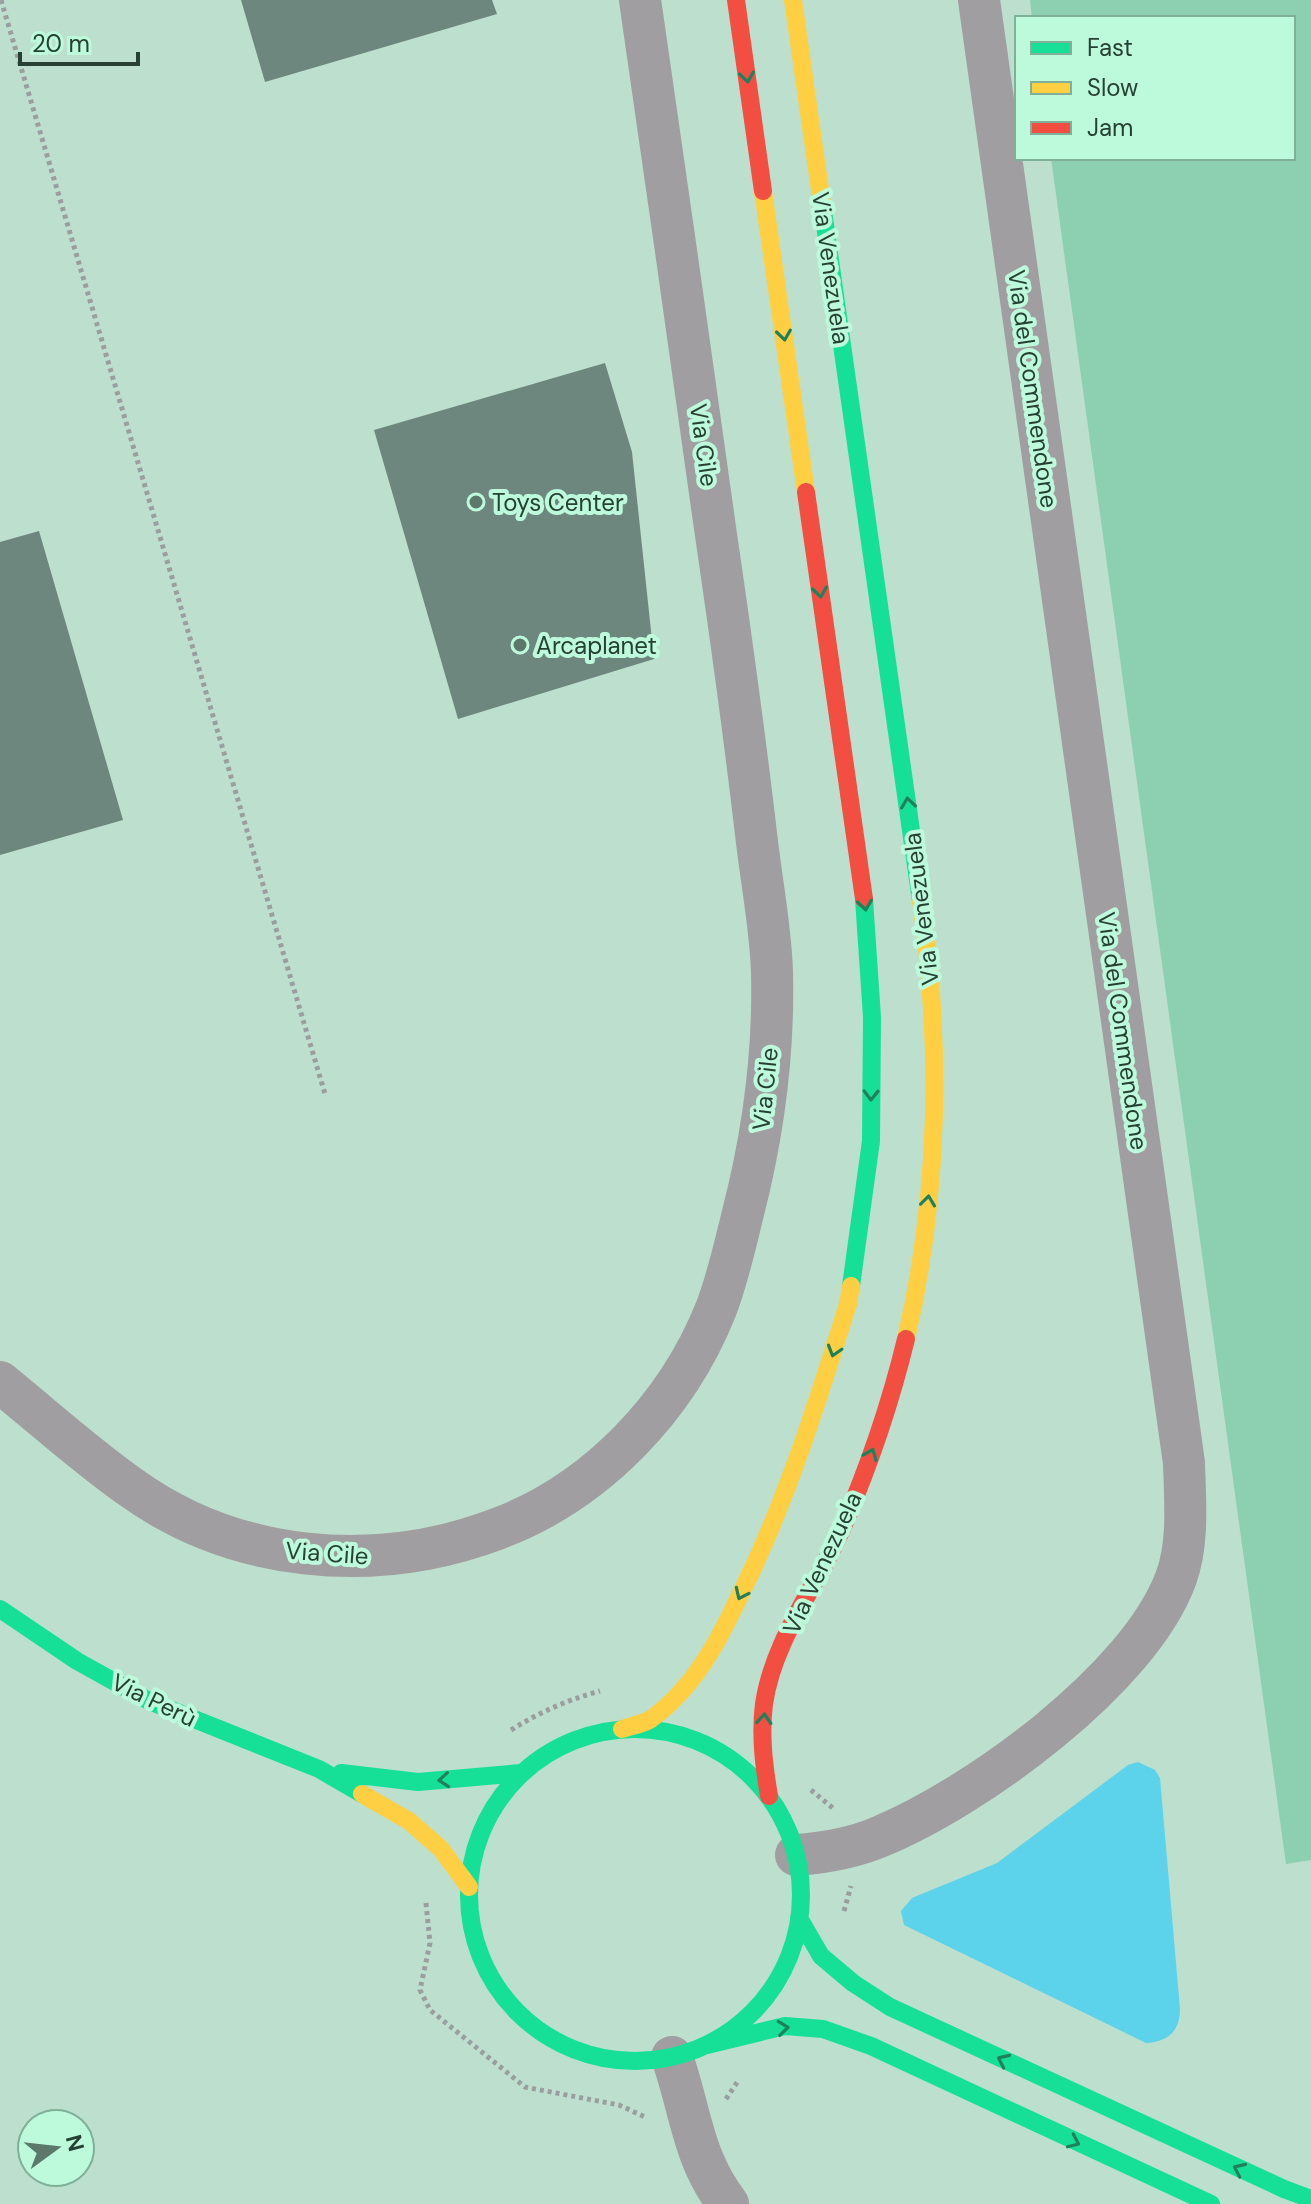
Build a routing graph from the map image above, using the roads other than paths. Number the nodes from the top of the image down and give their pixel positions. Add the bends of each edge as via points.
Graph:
1 (640, 0) edge
2 (736, 0) edge
3 (793, 0) edge
4 (979, 0) edge
5 (0, 1382) edge
6 (0, 1609) edge
7 (622, 1729) junction
8 (319, 1769) junction
9 (521, 1773) junction
10 (769, 1796) junction
11 (796, 1855) junction
12 (469, 1887) junction
13 (799, 1918) junction
14 (690, 2051) junction
15 (1311, 2199) edge
16 (728, 2204) edge
17 (1211, 2204) edge

1 - 5 street, Via Cile via 743,724 772,970 769,1071 757,1159 730,1267 698,1348 640,1430 586,1480 550,1504 470,1539 383,1556 294,1553 208,1530 130,1488
2 -> 7 main road via 868,924 871,1141 848,1304 804,1446 767,1540 703,1665 649,1720
10 -> 3 main road, Via Venezuela via 762,1756 766,1694 880,1434 914,1304 930,1191 935,1086 925,927
4 - 11 street, Via del Commendone via 1184,1463 1185,1520 1177,1575 1161,1611 1138,1645 1077,1707 941,1808 877,1838
6 - 8 main road, Via Perù via 149,1701
7 - 9 main road via 586,1735 552,1750
7 - 10 main road via 665,1731 704,1743 740,1766
9 -> 8 main road, Via Perù via 418,1782
8 - 12 main road, Via Perù via 409,1821 441,1849
9 - 12 main road via 494,1806 476,1845
10 - 11 main road
11 - 13 main road
12 - 14 main road via 472,1926 483,1962 502,1995 529,2022 561,2044 597,2056 634,2061
13 - 14 main road via 788,1958 769,1993 742,2023
15 -> 13 main road via 890,2007 821,1956
14 - 16 street via 685,2093 695,2146
14 -> 17 main road via 785,2026 823,2029 871,2046

